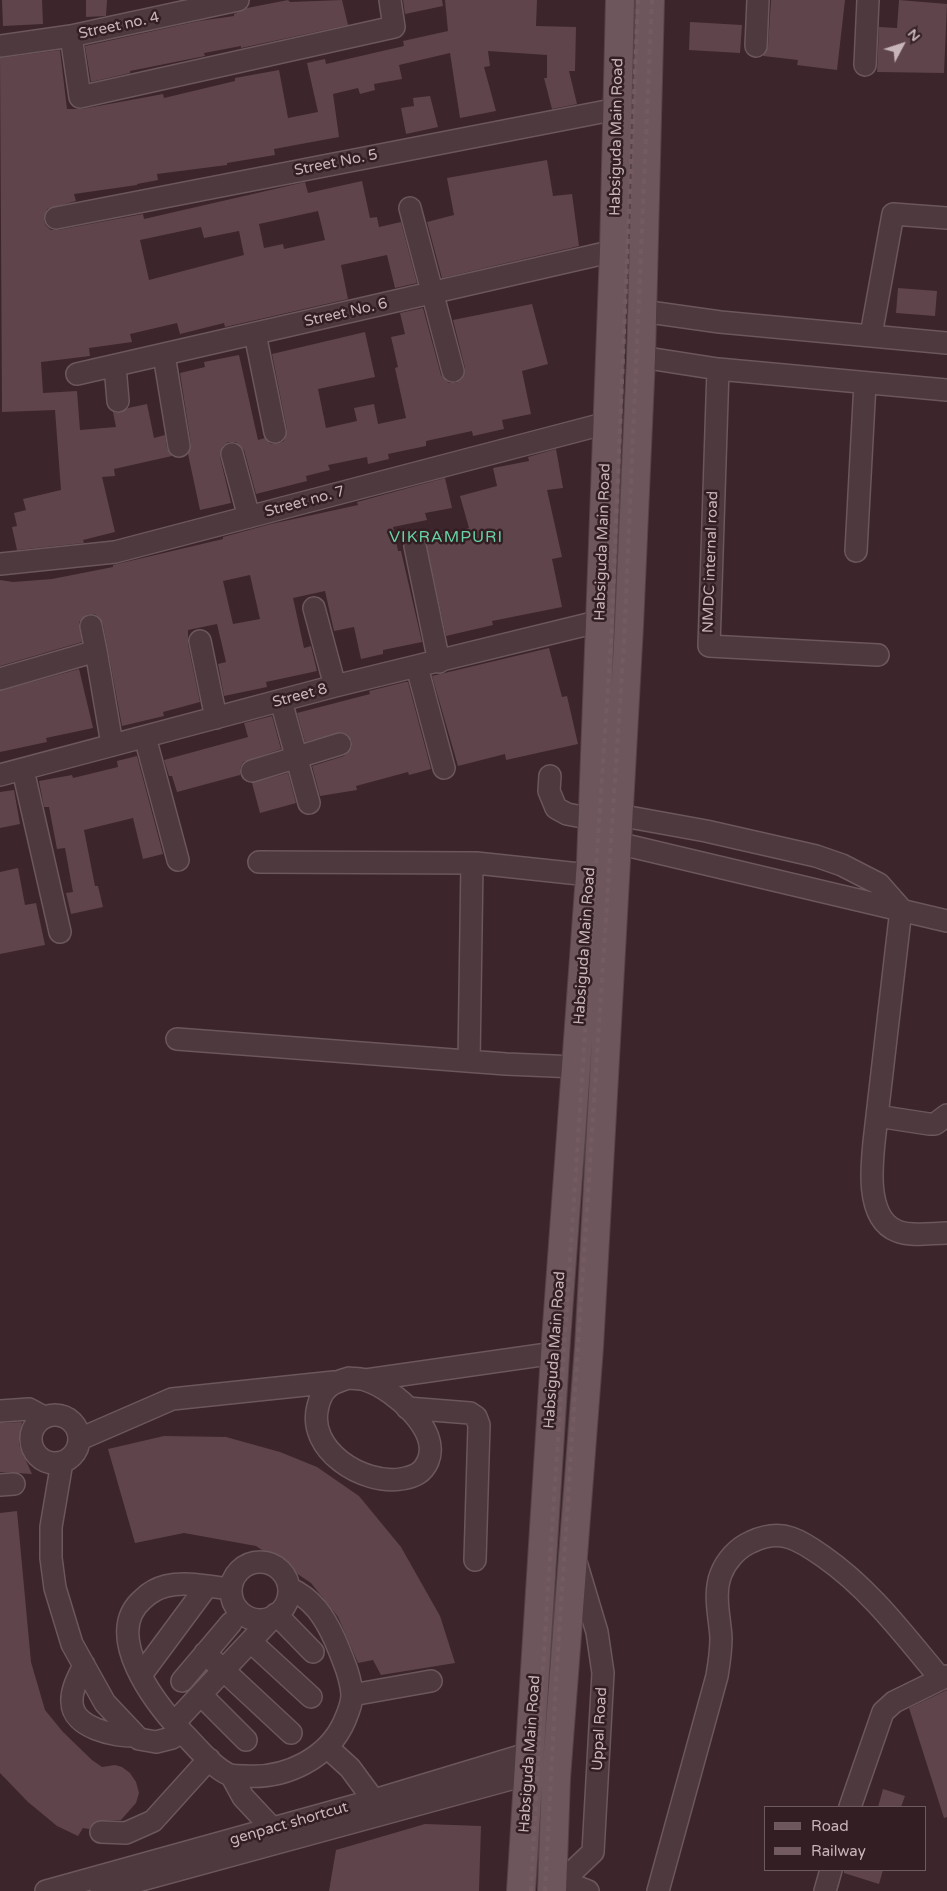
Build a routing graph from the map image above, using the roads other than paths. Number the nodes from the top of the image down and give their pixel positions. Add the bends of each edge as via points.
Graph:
1 (235, 0) edge
2 (390, 0) edge
3 (620, 0) edge
4 (650, 0) edge
5 (758, 0) edge
6 (868, 0) edge
7 (71, 36) junction
8 (0, 46) edge
9 (756, 46) dead end
10 (865, 65) dead end
11 (617, 109) junction
12 (410, 208) dead end
13 (56, 218) dead end
14 (947, 218) edge
15 (614, 251) junction
16 (433, 293) junction
17 (642, 311) junction
18 (255, 334) junction
19 (871, 335) junction
20 (947, 342) edge
21 (164, 355) junction
22 (641, 357) junction
23 (115, 366) junction
24 (718, 369) junction
25 (453, 371) dead end
26 (77, 374) dead end
27 (866, 383) junction
28 (947, 390) edge
29 (118, 401) dead end
30 (607, 423) junction
31 (275, 432) dead end
32 (179, 446) dead end
33 (232, 454) dead end
34 (249, 517) junction
35 (415, 546) dead end
36 (856, 551) dead end
37 (0, 564) edge
38 (314, 608) dead end
39 (601, 621) junction
40 (91, 626) dead end
41 (200, 640) dead end
42 (96, 651) junction
43 (878, 655) dead end
44 (439, 662) junction
45 (417, 667) junction
46 (0, 679) edge
47 (335, 686) junction
48 (281, 701) junction
49 (216, 718) junction
50 (145, 737) junction
51 (112, 744) junction
52 (340, 744) dead end
53 (298, 756) junction
54 (444, 768) dead end
55 (23, 770) junction
56 (252, 771) dead end
57 (0, 775) edge
58 (550, 776) dead end
59 (309, 802) dead end
60 (606, 817) junction
61 (617, 843) junction
62 (178, 860) dead end
63 (259, 862) dead end
64 (472, 863) junction
65 (589, 875) junction
66 (901, 910) junction
67 (947, 921) edge
68 (60, 932) dead end
69 (177, 1039) dead end
70 (469, 1061) junction
71 (576, 1067) junction
72 (947, 1115) edge
73 (877, 1116) junction
74 (947, 1233) edge
75 (555, 1346) junction
76 (589, 1347) junction
77 (366, 1380) junction
78 (334, 1382) junction
79 (407, 1408) junction
80 (0, 1411) edge
81 (44, 1417) junction
82 (80, 1439) junction
83 (62, 1462) junction
84 (574, 1552) junction
85 (475, 1560) dead end
86 (207, 1586) junction
87 (289, 1588) junction
88 (232, 1589) junction
89 (276, 1614) junction
90 (231, 1623) dead end
91 (251, 1642) junction
92 (313, 1652) dead end
93 (206, 1654) junction
94 (84, 1665) junction
95 (224, 1671) junction
96 (141, 1675) junction
97 (944, 1678) edge
98 (182, 1681) dead end
99 (431, 1681) dead end
100 (352, 1695) junction
101 (202, 1696) junction
102 (311, 1697) dead end
103 (178, 1728) junction
104 (291, 1733) dead end
105 (135, 1736) junction
106 (246, 1740) dead end
107 (328, 1748) junction
108 (209, 1759) junction
109 (529, 1764) junction
110 (231, 1775) junction
111 (850, 1806) edge
112 (379, 1807) junction
113 (101, 1832) dead end
114 (275, 1836) junction
115 (831, 1871) edge
116 (555, 1888) edge
117 (46, 1891) edge
118 (101, 1891) edge
119 (521, 1891) edge
120 (588, 1891) edge
121 (658, 1891) edge
122 (825, 1891) edge

1 - 7 street, Street no. 4
2 - 7 street via 394,27 80,97
3 - 11 main road, Habsiguda Main Road
4 - 17 main road, Habsiguda Main Road
5 - 9 street
6 - 10 street
7 - 8 street, Street no. 4
11 - 13 street, Street No. 5
11 - 15 main road, Habsiguda Main Road
12 - 16 street
14 - 19 street via 893,214
15 - 16 street, Street No. 6
15 - 30 main road, Habsiguda Main Road
16 - 18 street, Street No. 6
16 - 25 street
17 - 19 street via 720,322
17 - 22 main road, Habsiguda Main Road
18 - 21 street, Street No. 6
18 - 31 street
19 - 20 street
21 - 23 street, Street No. 6
21 - 32 street
22 - 24 street
22 - 60 main road, Habsiguda Main Road
23 - 26 street, Street No. 6
23 - 29 street
24 - 27 street
24 - 43 street, NMDC internal road via 709,646
27 - 28 street
27 - 36 street
30 - 34 street, Street no. 7
30 - 39 main road, Habsiguda Main Road
33 - 34 street
34 - 37 street, Street no. 7 via 115,552
35 - 44 street
38 - 47 street
39 - 44 street, Street 8
39 - 60 main road, Habsiguda Main Road
40 - 42 street
41 - 49 street
42 - 46 street
42 - 51 street
44 - 45 street, Street 8
45 - 47 street, Street 8
45 - 54 street
47 - 48 street, Street 8
48 - 49 street, Street 8
48 - 53 street
49 - 50 street, Street 8
50 - 51 street, Street 8
50 - 62 street
51 - 55 street, Street 8
52 - 53 street
53 - 56 street
53 - 59 street
55 - 57 street, Street 8
55 - 68 street
58 - 60 street via 549,791 556,808 567,814
60 - 61 main road, Habsiguda Main Road
60 - 65 main road, Habsiguda Main Road
60 - 66 street via 706,831 816,856 879,884
61 - 66 street
61 - 76 main road, Habsiguda Main Road
63 - 64 street
64 - 65 street
64 - 70 street
65 - 71 main road, Habsiguda Main Road
66 - 67 street
66 - 73 street
69 - 70 street
70 - 71 street
71 - 75 main road, Habsiguda Main Road
72 - 73 street via 935,1124
73 - 74 street via 872,1184 879,1215 890,1228 903,1233
75 - 76 main road
75 - 77 street
75 - 109 main road, Habsiguda Main Road
76 - 84 main road, Habsiguda Main Road
77 - 78 street via 349,1378
77 - 79 street via 397,1398
78 - 79 street via 320,1397 316,1412 318,1435 324,1446 362,1474 382,1480 398,1480 413,1477 425,1469 432,1453 428,1436
78 - 82 street via 172,1399
79 - 85 street via 470,1413 476,1417 479,1425
80 - 81 street via 29,1409
81 - 82 street via 68,1418
81 - 83 street via 34,1428 32,1444 46,1461
82 - 83 street via 75,1454
83 - 94 street via 51,1527 51,1558 55,1588 72,1644
84 - 116 main road, Habsiguda Main Road via 556,1778
84 - 116 street, Uppal Road via 597,1632 603,1674 593,1852
86 - 88 street
86 - 96 street
86 - 96 street via 165,1586 139,1602 130,1616 128,1635
87 - 88 street via 282,1572 275,1566 258,1562 241,1569 235,1576
87 - 89 street via 285,1606
87 - 100 street via 312,1602 322,1614 340,1651
88 - 89 street via 234,1602 245,1615 262,1620
89 - 91 street
89 - 92 street
90 - 93 street
91 - 95 street
91 - 102 street
93 - 95 street
93 - 98 street
94 - 105 street via 105,1703
94 - 105 street via 74,1691 72,1703 75,1712 85,1723 102,1732 120,1737
95 - 101 street
95 - 104 street
96 - 103 street via 151,1694
97 - 111 street via 894,1702 882,1712
97 - 121 street via 874,1599 845,1572 810,1547 791,1538 774,1535 744,1545 729,1559 720,1576 721,1640 717,1676
99 - 100 street
100 - 107 street via 342,1727
101 - 103 street
101 - 106 street
103 - 105 street via 172,1738 156,1742
103 - 108 street
107 - 110 street via 291,1770 253,1777
107 - 112 street via 350,1768
108 - 110 street
108 - 113 street via 153,1821 126,1833
109 - 112 street, genpact shortcut
109 - 119 main road, Habsiguda Main Road
110 - 114 street via 242,1797
112 - 114 street, genpact shortcut
114 - 117 street, genpact shortcut
114 - 118 street
115 - 122 street
116 - 120 street

